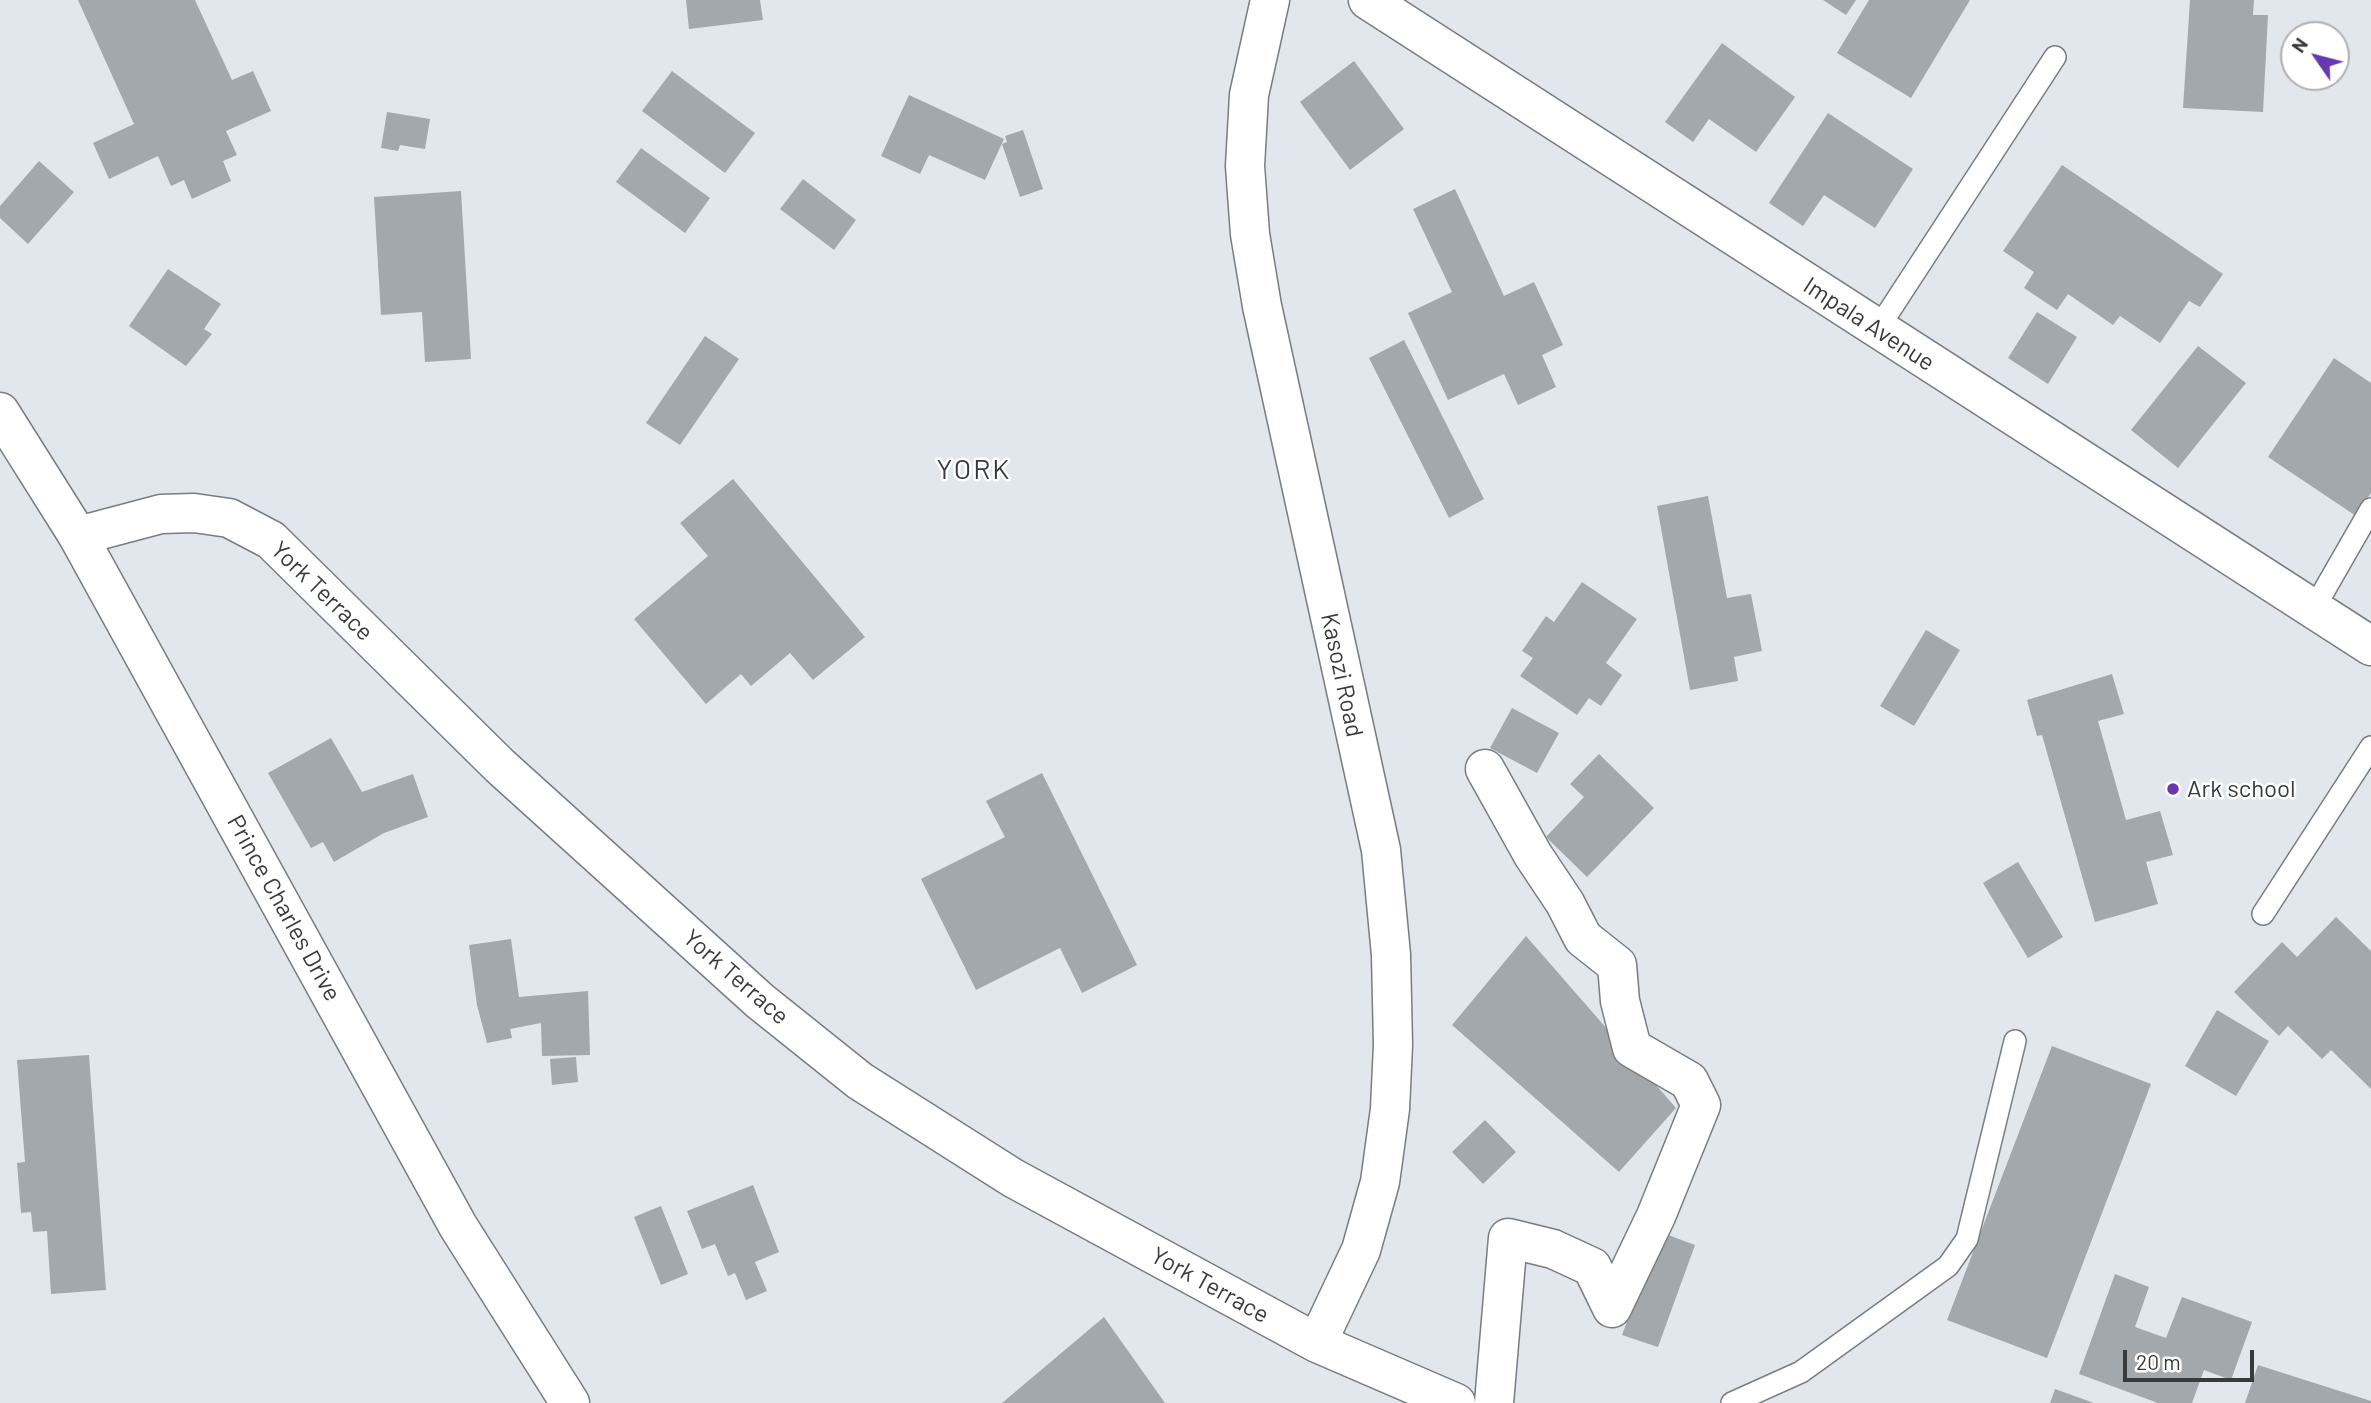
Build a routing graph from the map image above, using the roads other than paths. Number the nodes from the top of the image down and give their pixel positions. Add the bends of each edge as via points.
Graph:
1 (1270, 0) edge
2 (1368, 0) edge
3 (2055, 57) dead end
4 (1877, 330) junction
5 (0, 412) edge
6 (2371, 509) edge
7 (78, 536) junction
8 (2313, 610) junction
9 (2371, 646) edge
10 (2371, 747) edge
11 (1485, 769) dead end
12 (2263, 914) dead end
13 (2015, 1041) dead end
14 (1317, 1343) junction
15 (569, 1403) edge
16 (1456, 1403) edge
17 (1494, 1403) edge
18 (1732, 1403) edge

1 - 14 street, Kasozi Road via 1249,95 1245,166 1250,234 1381,850 1391,955 1394,1045 1380,1182 1361,1250
2 - 4 street, Impala Avenue
3 - 4 lane
4 - 8 street, Impala Avenue
5 - 7 street, Prince Charles Drive
6 - 8 lane
7 - 14 street, York Terrace via 161,514 194,513 229,518 271,540 500,766 760,1001 860,1081 1013,1178
7 - 15 street, Prince Charles Drive via 458,1226
8 - 9 street, Impala Avenue
10 - 12 lane
11 - 17 street via 1583,938 1617,965 1632,1048 1689,1082 1701,1105 1612,1308 1592,1267 1553,1249 1508,1238
13 - 18 lane via 1966,1239 1948,1266 1801,1372
14 - 16 street, York Terrace

